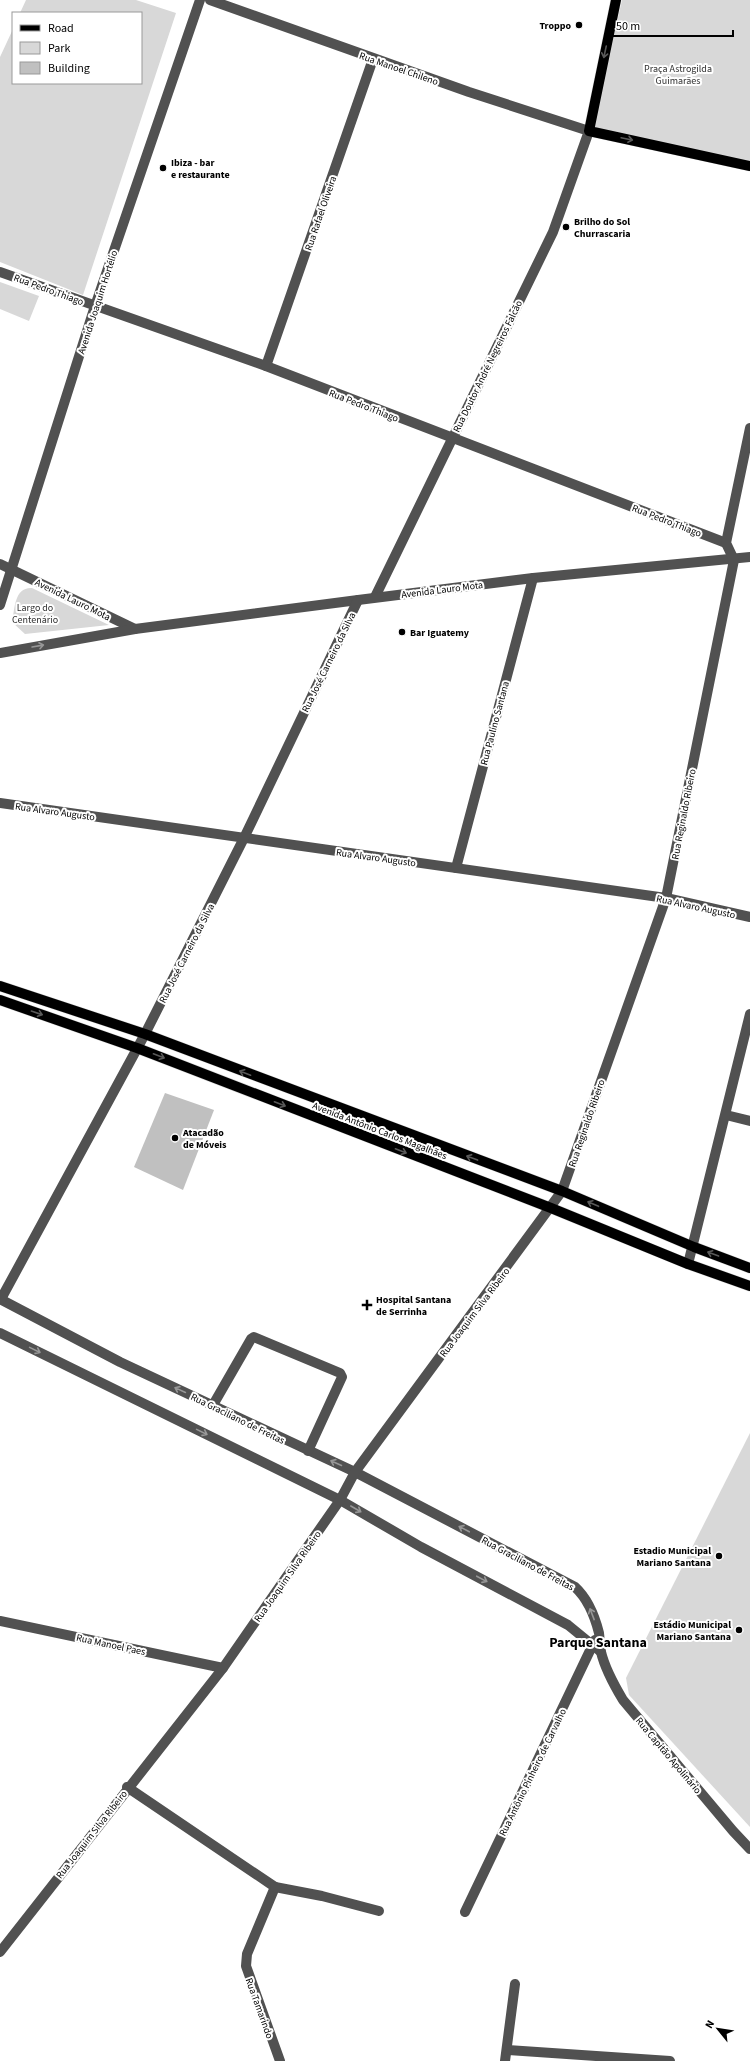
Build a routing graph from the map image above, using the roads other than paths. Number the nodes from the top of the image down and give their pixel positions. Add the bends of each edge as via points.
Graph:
1 (200, 0) edge
2 (210, 0) edge
3 (616, 0) edge
4 (373, 59) junction
5 (589, 131) junction
6 (750, 166) edge
7 (0, 272) edge
8 (95, 306) junction
9 (266, 366) junction
10 (750, 428) edge
11 (452, 439) junction
12 (726, 543) junction
13 (750, 557) edge
14 (734, 560) junction
15 (0, 564) edge
16 (11, 569) junction
17 (533, 578) junction
18 (375, 597) junction
19 (358, 600) junction
20 (0, 605) edge
21 (135, 629) junction
22 (0, 653) edge
23 (0, 803) edge
24 (244, 838) junction
25 (456, 868) junction
26 (666, 898) junction
27 (750, 917) edge
28 (0, 986) edge
29 (0, 1000) edge
30 (750, 1014) edge
31 (145, 1034) junction
32 (137, 1048) junction
33 (740, 1053) junction
34 (750, 1055) edge
35 (333, 1106) junction
36 (726, 1115) junction
37 (750, 1121) edge
38 (326, 1122) junction
39 (562, 1191) junction
40 (551, 1208) junction
41 (694, 1247) junction
42 (688, 1264) junction
43 (750, 1268) edge
44 (750, 1286) edge
45 (1, 1299) edge
46 (0, 1333) edge
47 (213, 1405) junction
48 (308, 1451) junction
49 (355, 1472) junction
50 (340, 1500) junction
51 (0, 1621) edge
52 (597, 1649) junction
53 (223, 1668) junction
54 (127, 1787) junction
55 (750, 1849) edge
56 (274, 1887) junction
57 (379, 1911) dead end
58 (465, 1912) dead end
59 (0, 1952) edge
60 (515, 1984) dead end
61 (507, 2050) junction
62 (280, 2061) edge
63 (505, 2061) edge
64 (670, 2061) edge

1 - 8 street, Avenida Joaquim Hortélio
2 - 4 street, Rua Manoel Chileno
3 -> 5 main road
4 - 5 street, Rua Manoel Chileno
4 - 9 street, Rua Rafael Oliveira
5 -> 6 main road
5 - 11 street, Rua Doutor André Negreiros Falcão via 552,232
7 - 8 street, Rua Pedro Thiago
8 - 9 street, Rua Pedro Thiago
8 - 16 street, Avenida Joaquim Hortélio
9 - 11 street, Rua Pedro Thiago
10 - 12 street
11 - 12 street, Rua Pedro Thiago
11 - 18 street, Rua Doutor André Negreiros Falcão
12 - 14 street
13 - 14 street, Avenida Lauro Mota
14 - 17 street, Avenida Lauro Mota
14 - 26 street, Rua Reginaldo Ribeiro
15 - 16 street, Avenida Lauro Mota
16 - 20 street, Avenida Joaquim Hortélio
16 - 21 street, Avenida Lauro Mota
17 - 18 street, Avenida Lauro Mota
17 - 25 street, Rua Paulino Santana
18 - 19 street, Avenida Lauro Mota
19 - 21 street, Avenida Lauro Mota
19 - 24 street, Rua José Carneiro da Silva
22 -> 21 street, Avenida Lauro Mota
23 - 24 street, Rua Alvaro Augusto
24 - 25 street, Rua Alvaro Augusto
24 - 31 street, Rua José Carneiro da Silva
25 - 26 street, Rua Alvaro Augusto
26 - 27 street, Rua Alvaro Augusto
26 - 39 street, Rua Reginaldo Ribeiro
28 - 31 main road, Avenida Antônio Carlos Magalhães
29 -> 32 main road, Avenida Antônio Carlos Magalhães
30 - 33 street
31 - 32 street, Rua José Carneiro da Silva
35 -> 31 main road, Avenida Antônio Carlos Magalhães
32 -> 38 main road, Avenida Antônio Carlos Magalhães
32 - 45 street, Rua José Carneiro da Silva
33 - 34 street
33 - 36 street
35 - 38 main road
39 -> 35 main road, Avenida Antônio Carlos Magalhães
36 - 37 street
36 - 41 street
38 -> 40 main road, Avenida Antônio Carlos Magalhães
39 - 40 street, Rua Joaquim Silva Ribeiro
41 -> 39 main road, Avenida Antônio Carlos Magalhães
40 - 42 main road, Avenida Antônio Carlos Magalhães
40 - 49 street, Rua Joaquim Silva Ribeiro
41 - 42 street
43 -> 41 main road, Avenida Antônio Carlos Magalhães
42 - 44 main road, Avenida Antônio Carlos Magalhães
47 -> 45 street, Rua Graciliano de Freitas via 120,1362
46 -> 50 street
47 - 48 street, Rua Graciliano de Freitas
47 - 48 street via 254,1337 340,1373 342,1377
49 -> 48 street, Rua Graciliano de Freitas
49 - 50 street, Rua Joaquim Silva Ribeiro
52 -> 49 street, Rua Graciliano de Freitas via 599,1633 584,1595 575,1587
50 -> 52 street via 421,1547 568,1625
50 - 53 street, Rua Joaquim Silva Ribeiro
51 - 53 street, Rua Manoel Paes
52 - 55 street, Rua Capitão Apolinário via 623,1700 732,1831
52 - 58 street, Rua Antônio Pinheiro de Carvalho
53 - 54 street, Rua Joaquim Silva Ribeiro
54 - 56 street
54 - 59 street, Rua Joaquim Silva Ribeiro
56 - 57 street
56 - 62 street, Rua Tamarindo via 247,1954 246,1966
60 - 61 street
61 - 63 street
61 - 64 street

